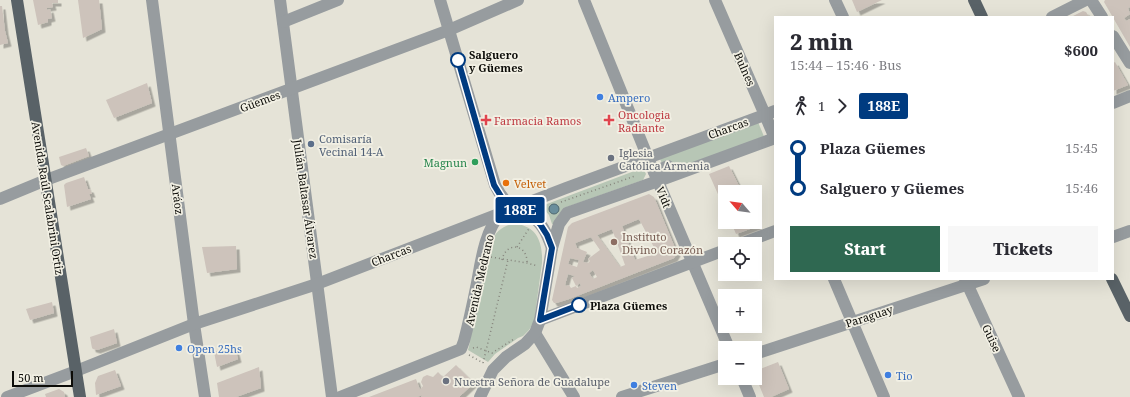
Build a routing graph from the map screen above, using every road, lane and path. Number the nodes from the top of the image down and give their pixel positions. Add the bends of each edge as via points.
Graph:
1 (17, 0) edge
2 (152, 0) edge
3 (280, 0) edge
4 (338, 0) edge
5 (440, 0) edge
6 (518, 0) edge
7 (584, 0) edge
8 (715, 0) edge
9 (835, 0) edge
10 (974, 0) edge
11 (1086, 0) edge
12 (1091, 0) edge
13 (843, 16) edge
14 (982, 16) edge
15 (1054, 16) edge
16 (1101, 16) edge
17 (283, 22) junction
18 (450, 30) junction
19 (1114, 38) edge
20 (1130, 63) edge
21 (291, 90) junction
22 (1130, 96) edge
23 (1114, 103) edge
24 (770, 113) edge
25 (774, 133) edge
26 (170, 135) junction
27 (774, 138) edge
28 (648, 158) junction
29 (668, 166) dead end
30 (608, 172) junction
31 (635, 173) dead end
32 (635, 176) junction
33 (596, 177) junction
34 (656, 177) junction
35 (637, 179) dead end
36 (46, 180) junction
37 (612, 184) junction
38 (600, 188) junction
39 (580, 189) junction
40 (557, 191) junction
41 (0, 199) edge
42 (572, 204) junction
43 (513, 208) junction
44 (501, 213) junction
45 (535, 218) junction
46 (774, 231) edge
47 (1130, 231) edge
48 (759, 237) edge
49 (1114, 237) edge
50 (484, 247) junction
51 (517, 247) junction
52 (552, 248) junction
53 (718, 253) edge
54 (502, 260) junction
55 (508, 260) junction
56 (692, 262) junction
57 (527, 263) junction
58 (548, 269) junction
59 (834, 280) edge
60 (978, 280) edge
61 (1112, 280) edge
62 (966, 282) edge
63 (317, 284) junction
64 (1130, 316) edge
65 (540, 320) junction
66 (852, 322) junction
67 (194, 324) junction
68 (535, 333) junction
69 (515, 338) dead end
70 (726, 341) edge
71 (461, 349) junction
72 (486, 351) junction
73 (762, 352) edge
74 (488, 366) junction
75 (718, 366) edge
76 (76, 371) junction
77 (745, 385) edge
78 (7, 397) edge
79 (80, 397) edge
80 (205, 397) edge
81 (332, 397) edge
82 (340, 397) edge
83 (480, 397) edge
84 (574, 397) edge
85 (622, 397) edge
86 (750, 397) edge
87 (884, 397) edge
88 (1019, 397) edge

1 - 36 main road, Avenida Raúl Scalabrini Ortiz
2 - 26 street, Aráoz
3 - 17 street, Julián Baltasar Álvarez
4 - 17 street
5 - 18 street
6 - 18 street, Güemes
7 - 28 street, Vidt
8 - 24 street, Bulnes
9 - 13 street
10 - 14 main road
11 - 15 street
12 - 16 street
17 - 21 street, Julián Baltasar Álvarez
18 - 21 street, Güemes
18 - 43 street via 494,185 502,198
19 - 20 street
21 - 26 street, Güemes
21 - 63 street, Julián Baltasar Álvarez
22 - 23 street
24 - 25 street, Bulnes
24 - 28 street, Charcas
26 - 36 street, Güemes
26 - 67 street, Aráoz
27 - 34 street
28 - 30 street, Charcas
28 - 34 street, Vidt
29 - 34 street
30 - 33 street, Charcas
30 - 37 path
31 - 32 path
32 - 35 path
32 - 37 path
33 - 38 path
33 - 39 street, Charcas
34 - 42 street
34 - 56 street, Vidt
36 - 41 street, Güemes
36 - 76 main road, Avenida Raúl Scalabrini Ortiz
37 - 38 path
38 - 39 path
39 - 40 street, Charcas
39 - 42 path
40 - 42 path via 562,202
40 - 43 street, Charcas
42 - 52 street via 559,224
43 - 44 street, Charcas
43 - 45 street
44 - 50 street, Avenida Medrano via 496,218
44 - 63 street, Charcas
45 - 51 path
45 - 52 street via 547,235
46 - 48 street
47 - 49 street
50 - 54 path via 490,249 489,256
50 - 71 street, Avenida Medrano
51 - 54 path via 508,249
51 - 57 path via 526,253
52 - 58 street
53 - 56 street
54 - 55 path
55 - 57 path
55 - 72 path
56 - 65 street
56 - 70 street, Vidt
57 - 58 path
58 - 65 street
59 - 66 street
60 - 62 street, Paraguay
61 - 64 main road
62 - 66 street, Paraguay
62 - 88 street, Guise
63 - 67 street, Charcas
63 - 81 street, Julián Baltasar Álvarez
65 - 68 street
66 - 73 street, Paraguay
66 - 87 street
67 - 76 street, Charcas
67 - 80 street, Aráoz
68 - 74 street via 525,344
68 - 84 street
69 - 72 path via 492,353
71 - 72 path via 476,347
71 - 74 path
71 - 82 street
72 - 74 path
74 - 83 street
75 - 85 street
76 - 78 street, Charcas
76 - 79 main road, Avenida Raúl Scalabrini Ortiz
77 - 86 street

